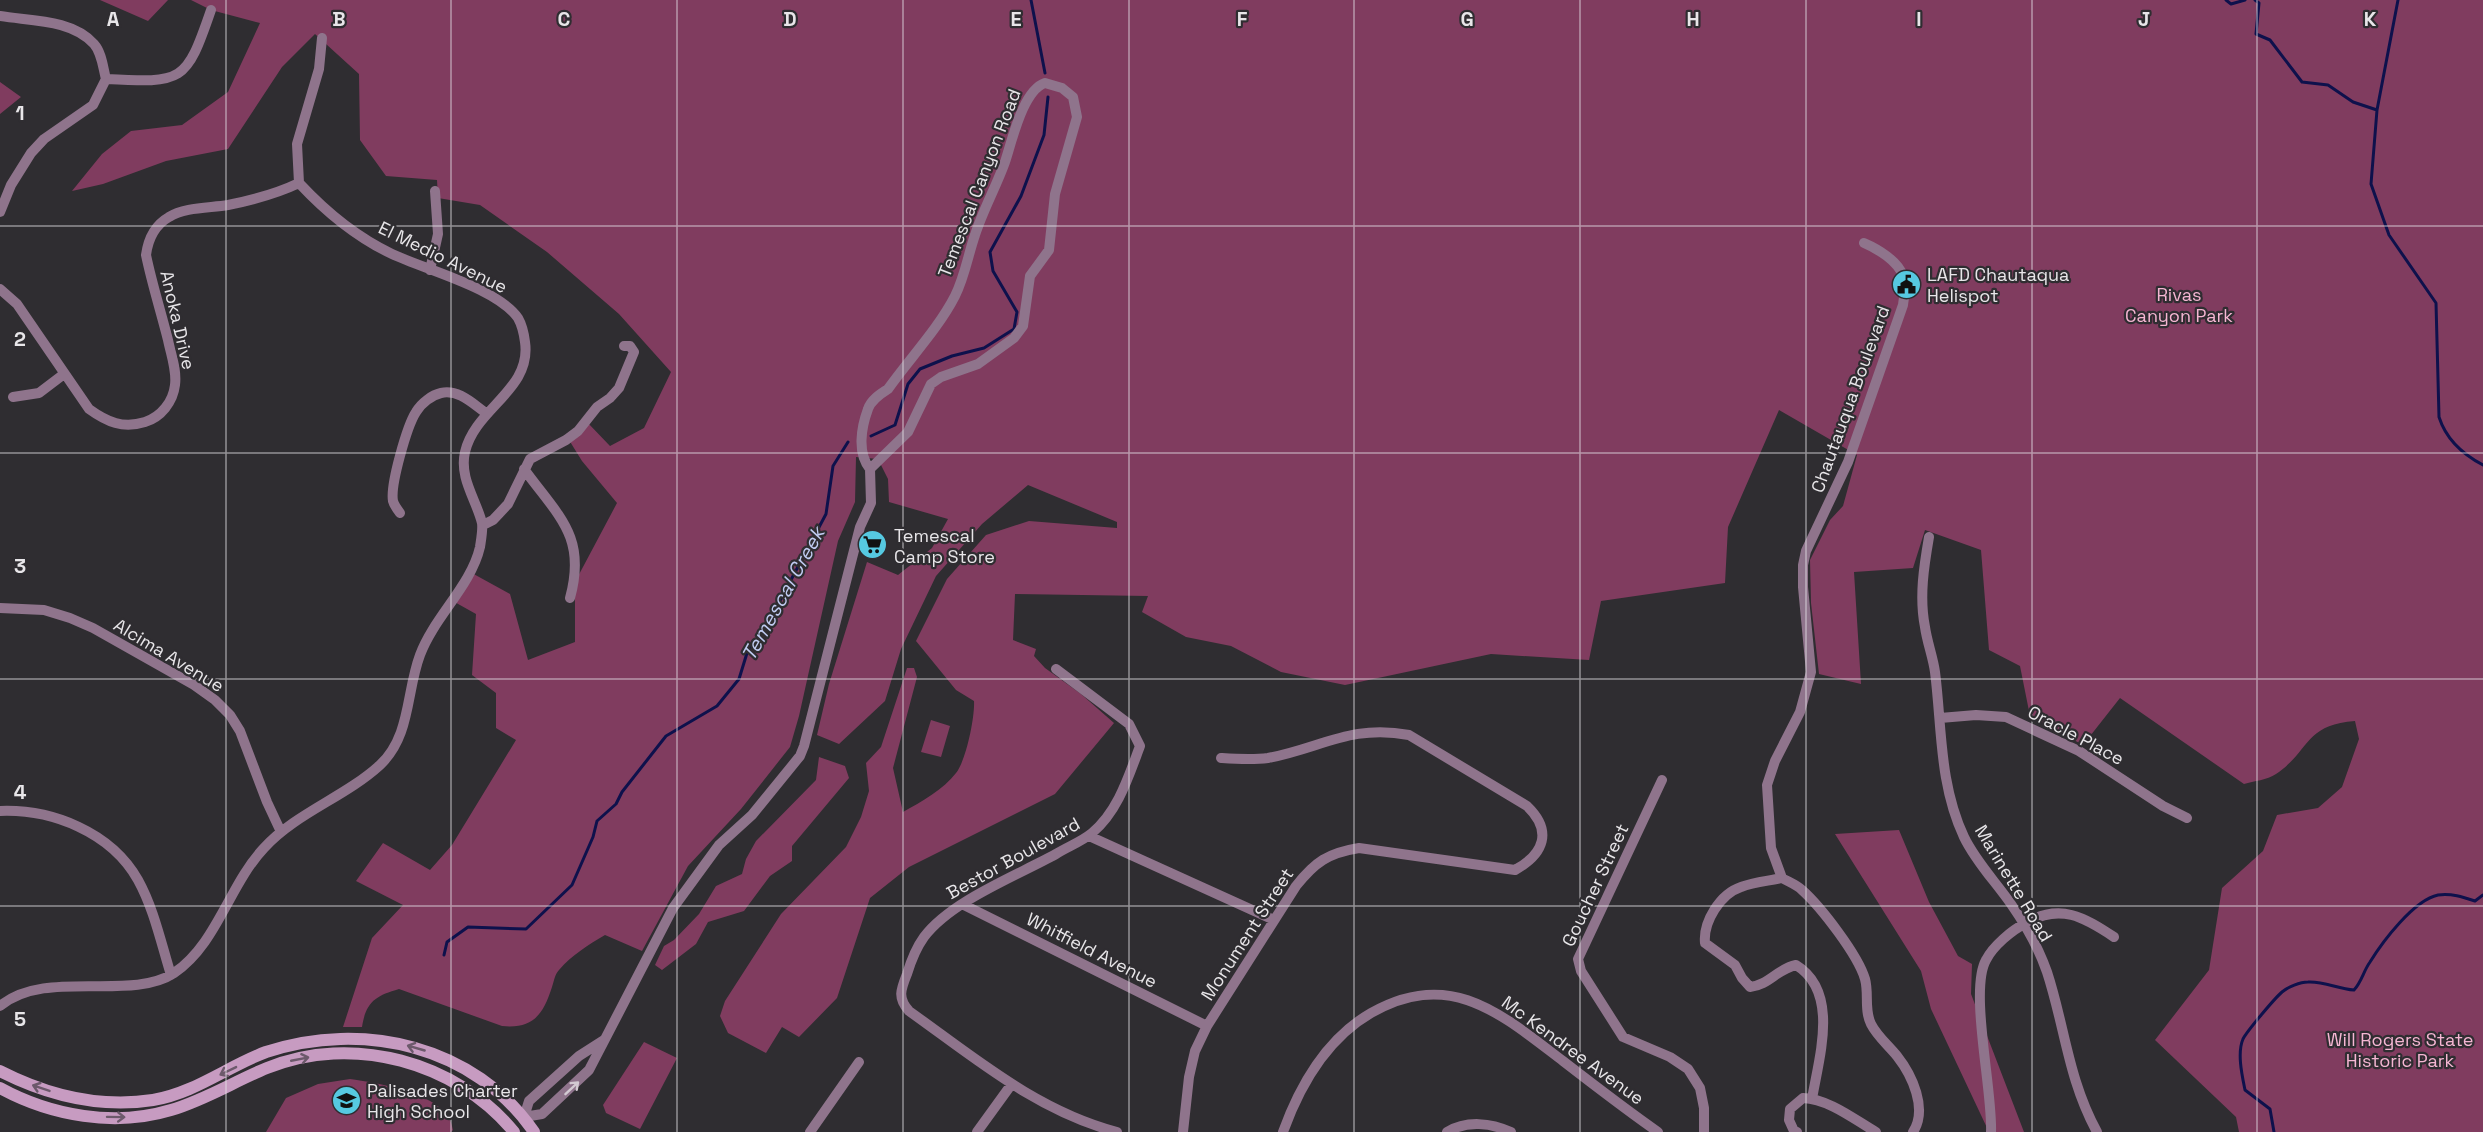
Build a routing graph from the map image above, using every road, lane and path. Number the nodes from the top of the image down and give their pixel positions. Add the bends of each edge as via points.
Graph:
1 (211, 10) dead end
2 (0, 16) edge
3 (322, 38) dead end
4 (106, 79) junction
5 (298, 183) junction
6 (435, 191) dead end
7 (0, 212) edge
8 (1864, 243) dead end
9 (430, 270) junction
10 (0, 289) edge
11 (624, 346) dead end
12 (64, 374) junction
13 (13, 397) dead end
14 (486, 413) junction
15 (870, 469) junction
16 (524, 470) junction
17 (400, 513) dead end
18 (483, 525) junction
19 (1929, 537) dead end
20 (570, 598) dead end
21 (0, 608) edge
22 (1056, 669) dead end
23 (1940, 718) junction
24 (1221, 758) dead end
25 (1662, 780) dead end
26 (0, 811) edge
27 (2187, 818) dead end
28 (281, 832) junction
29 (1089, 836) junction
30 (1782, 878) junction
31 (962, 904) junction
32 (1274, 920) junction
33 (2024, 924) junction
34 (2114, 937) dead end
35 (171, 975) junction
36 (0, 1006) edge
37 (1207, 1026) junction
38 (604, 1040) junction
39 (859, 1062) dead end
40 (0, 1071) edge
41 (1011, 1085) junction
42 (0, 1088) edge
43 (1812, 1099) junction
44 (524, 1117) junction
45 (514, 1132) edge
46 (534, 1132) edge
47 (810, 1132) edge
48 (977, 1132) edge
49 (1117, 1132) edge
50 (1184, 1132) edge
51 (1283, 1132) edge
52 (1447, 1132) edge
53 (1511, 1132) edge
54 (1658, 1132) edge
55 (1704, 1132) edge
56 (1797, 1132) edge
57 (1876, 1132) edge
58 (1913, 1132) edge
59 (1991, 1132) edge
60 (2097, 1132) edge

1 - 4 street via 189,65 173,77 159,81
2 - 4 street via 79,31 100,54
3 - 5 street via 319,69 297,144
4 - 7 street via 93,105 44,139 31,153
5 - 9 street, El Medio Avenue via 348,228 390,253
5 - 12 street, Anoka Drive via 254,199 170,216 157,227 146,255 175,367 175,386 168,405 155,419 121,425 104,419 89,409
6 - 9 street via 438,234
8 - 30 street, Chautauqua Boulevard via 1877,249 1903,275 1904,296 1848,462 1803,565 1811,672 1800,712 1767,785 1771,848
9 - 14 street, El Medio Avenue via 497,298 520,320 527,353 523,370
10 - 12 street, Anoka Drive via 17,303
11 - 16 street via 630,346 634,352 619,388 578,431 531,459
12 - 13 street via 39,393
14 - 17 street via 462,395 443,393 429,398 416,411 392,488 393,503
14 - 18 street, El Medio Avenue via 468,439 463,460
15 - 15 street, Temescal Canyon Road via 908,432 931,384 978,364 1014,338 1023,326 1030,276 1049,250 1055,194 1077,117 1073,98 1062,88 1045,83 1037,86 1027,100 954,297 888,389 868,408 861,449
15 - 38 street, Temescal Canyon Road via 872,503 860,526 800,756 752,815 719,845 673,908
16 - 18 street via 508,504
16 - 20 street via 570,532 576,577
18 - 28 street via 473,567 419,656 406,716 392,751 356,783
19 - 23 street, Marinette Road via 1923,584 1924,626 1935,669
21 - 28 street, Alcima Avenue via 44,610 70,618 216,700 240,731
22 - 29 street, Bestor Boulevard via 1129,724 1140,746 1107,819
23 - 27 street, Oracle Place via 1976,715 2015,720 2079,751
23 - 33 street, Marinette Road via 1943,768 1964,836
24 - 32 street, Monument Street via 1270,757 1346,735 1388,731 1409,735 1429,746 1540,818 1543,835 1539,851 1515,870 1381,849 1336,851 1307,872
25 - 55 street, Goucher Street via 1578,959 1623,1037 1671,1057 1688,1069 1700,1088
26 - 35 street via 62,820 102,841 128,865 149,903
28 - 35 street via 253,861 191,960
29 - 31 street, Bestor Boulevard
29 - 32 street
30 - 43 street via 1739,887 1726,896 1708,922 1705,943 1736,965 1750,987 1762,986 1785,967 1796,965 1816,984 1823,1029
30 - 58 street via 1801,888 1863,971 1870,1023 1897,1056 1916,1092 1918,1108
31 - 37 street, Whitfield Avenue
31 - 41 street, Bestor Boulevard via 924,937 900,995 909,1011
32 - 37 street, Monument Street
33 - 34 street via 2052,913 2069,914
33 - 59 street via 1995,948 1985,961 1981,977
33 - 60 street, Marinette Road via 2046,971 2076,1085
35 - 36 street via 131,984 54,987 10,998
37 - 50 street, Monument Street via 1189,1077
38 - 44 street, Temescal Canyon Road via 579,1056 529,1101
44 -> 38 street, Temescal Canyon Road via 542,1114 574,1086 589,1070
39 - 47 street
44 -> 40 main road via 485,1082 449,1060 376,1039 298,1044 265,1053 192,1088 133,1102 79,1099
41 - 48 street
41 - 49 street, Bestor Boulevard via 1069,1116
42 -> 45 main road via 56,1111 126,1117 170,1111 268,1067 296,1059 370,1055 415,1064 457,1082 500,1115
43 - 56 street via 1803,1098 1790,1109 1789,1120
43 - 57 street
44 - 45 main road, Temescal Canyon Road
44 - 46 main road
51 - 54 street, Mc Kendree Avenue via 1310,1074 1340,1036 1392,1001 1425,993 1459,997 1496,1011
52 - 53 street via 1472,1124 1495,1125

